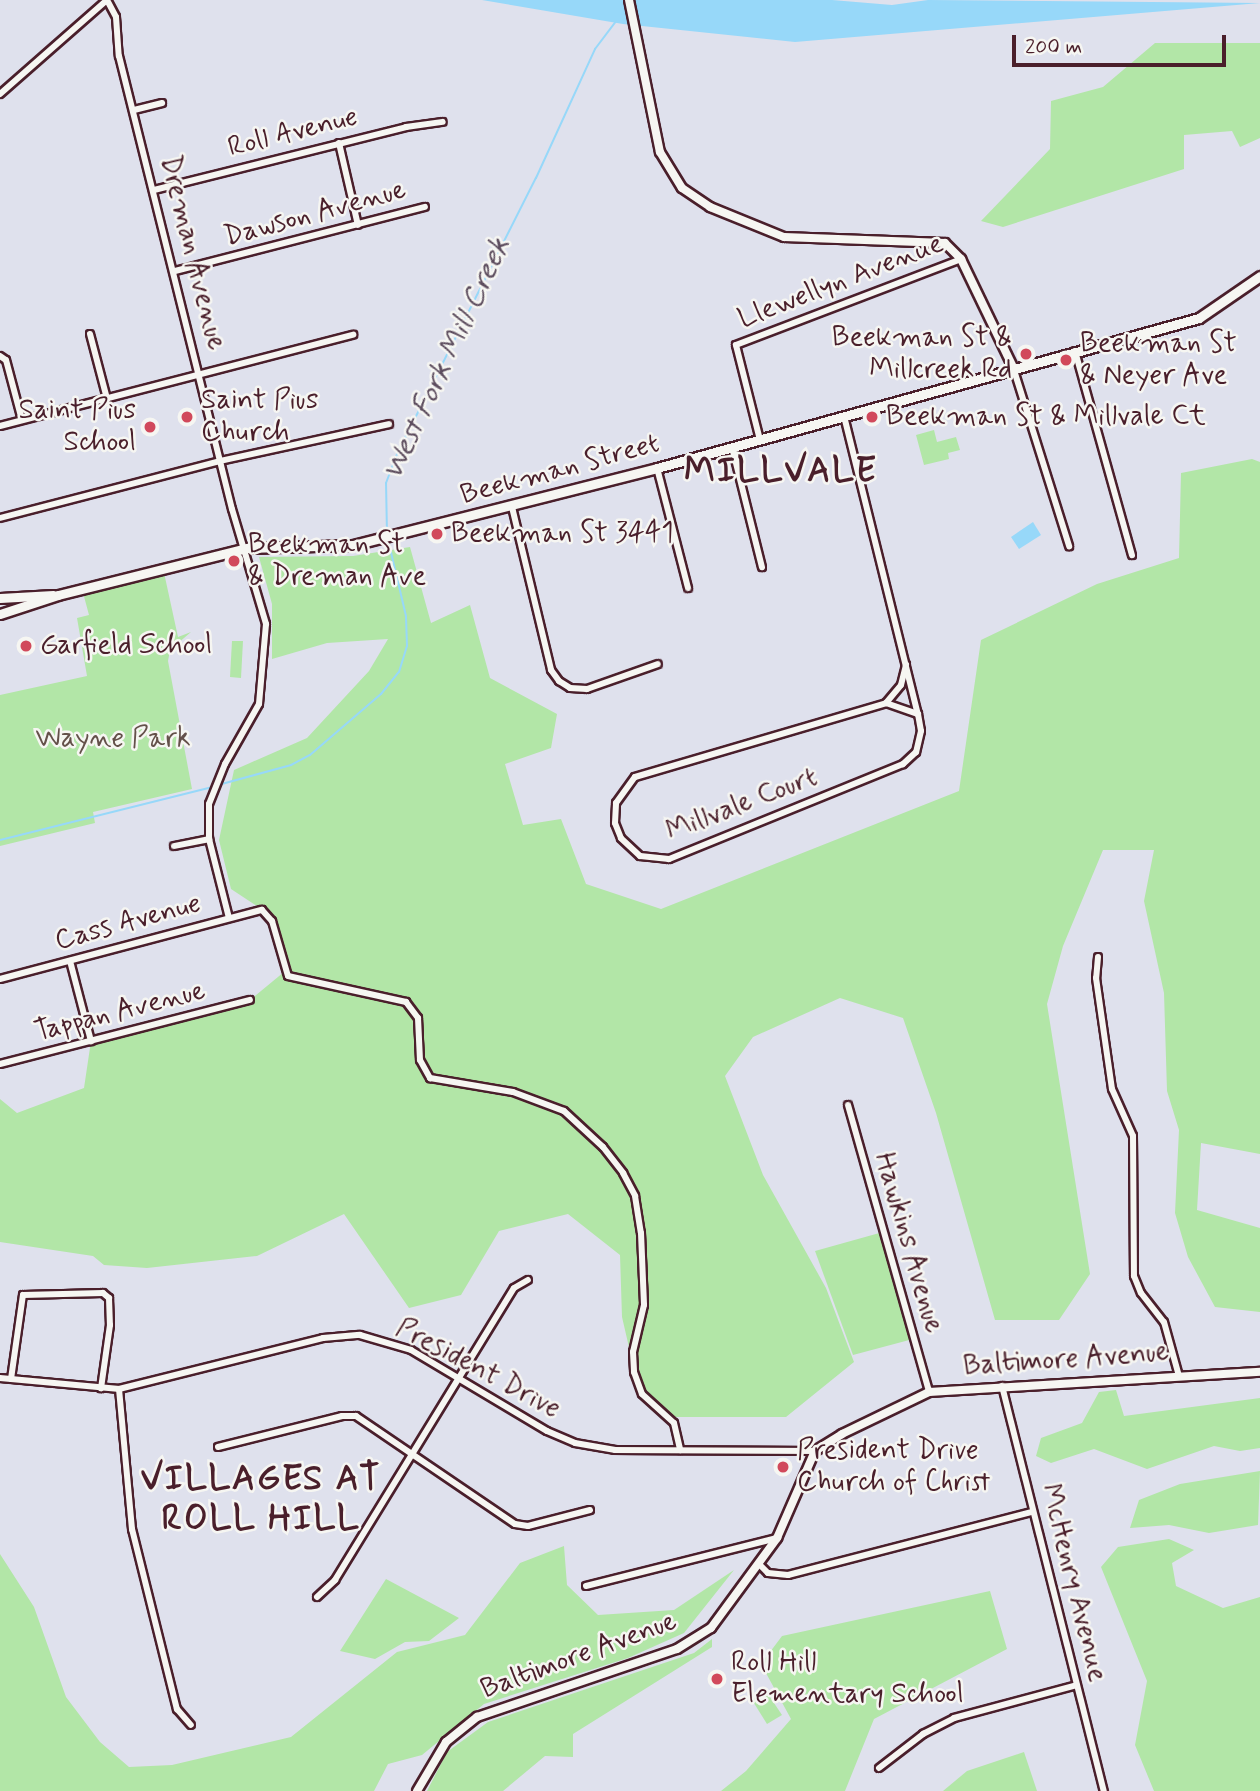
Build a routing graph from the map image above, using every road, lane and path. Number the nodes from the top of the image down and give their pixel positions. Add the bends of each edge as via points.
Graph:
1 (107, 0) edge
2 (629, 0) edge
3 (0, 94) edge
4 (162, 103) dead end
5 (134, 110) junction
6 (443, 122) dead end
7 (339, 143) junction
8 (154, 190) junction
9 (425, 207) dead end
10 (358, 225) junction
11 (961, 259) junction
12 (175, 271) junction
13 (1258, 280) edge
14 (89, 334) dead end
15 (353, 335) dead end
16 (1075, 351) junction
17 (0, 356) edge
18 (1013, 368) junction
19 (201, 374) junction
20 (107, 399) junction
21 (845, 416) junction
22 (22, 420) junction
23 (389, 424) dead end
24 (0, 426) edge
25 (760, 440) junction
26 (732, 447) junction
27 (220, 461) junction
28 (657, 468) junction
29 (512, 507) junction
30 (0, 518) edge
31 (1069, 546) dead end
32 (247, 548) junction
33 (1132, 555) dead end
34 (762, 567) dead end
35 (688, 588) dead end
36 (58, 595) junction
37 (0, 598) edge
38 (0, 614) edge
39 (658, 664) dead end
40 (906, 665) junction
41 (886, 703) junction
42 (918, 714) junction
43 (209, 839) junction
44 (174, 846) dead end
45 (229, 918) junction
46 (1098, 957) dead end
47 (70, 961) junction
48 (0, 979) edge
49 (250, 1000) dead end
50 (91, 1041) junction
51 (0, 1064) edge
52 (848, 1104) dead end
53 (528, 1280) dead end
54 (1260, 1372) edge
55 (1179, 1376) junction
56 (460, 1377) junction
57 (0, 1378) edge
58 (11, 1379) junction
59 (1002, 1385) junction
60 (101, 1388) junction
61 (119, 1389) junction
62 (929, 1392) junction
63 (218, 1447) dead end
64 (680, 1450) junction
65 (815, 1451) junction
66 (414, 1452) junction
67 (590, 1510) dead end
68 (1032, 1512) junction
69 (777, 1538) junction
70 (760, 1565) junction
71 (586, 1586) dead end
72 (317, 1597) dead end
73 (1077, 1685) junction
74 (191, 1725) dead end
75 (879, 1768) dead end
76 (417, 1791) edge
77 (1104, 1791) edge

1 - 3 street
1 - 5 street, Dreman Avenue via 116,17 119,56
2 - 11 street via 660,152 675,180 692,197 784,237 930,240 952,248
4 - 5 street
5 - 8 street, Dreman Avenue
6 - 7 street, Roll Avenue
7 - 8 street, Roll Avenue
7 - 10 street
8 - 12 street, Dreman Avenue
9 - 10 street, Dawson Avenue
10 - 12 street, Dawson Avenue
11 - 18 street
11 - 25 street, Llewellyn Avenue via 736,345
12 - 19 street, Dreman Avenue
13 - 16 main road, Beekman Street via 1199,318
14 - 20 street
15 - 19 street
16 - 18 main road, Beekman Street
16 - 33 street
17 - 22 street via 6,360
18 - 21 main road, Beekman Street
18 - 31 street
19 - 20 street
19 - 27 street, Dreman Avenue
20 - 22 street
21 - 25 main road, Beekman Street
21 - 40 street, Millvale Court
22 - 24 street
23 - 27 street
25 - 26 main road, Beekman Street
26 - 28 main road, Beekman Street
26 - 34 street
27 - 30 street
27 - 32 street, Dreman Avenue
28 - 29 main road, Beekman Street
28 - 35 street
29 - 32 main road, Beekman Street via 340,547
29 - 39 street via 551,670 559,681 570,688 587,689
32 - 36 main road, Beekman Street
32 - 43 street, Dreman Avenue via 266,624 261,694 212,791
36 - 37 main road, Beekman Street
36 - 38 main road, Beekman Street
40 - 41 street via 901,685
40 - 42 street, Millvale Court
41 - 42 street
41 - 42 street, Millvale Court via 635,777 616,803 615,823 621,838 640,856 669,859 904,764 916,752 921,731
43 - 44 street
43 - 45 street, Dreman Avenue
45 - 47 street, Cass Avenue
45 - 64 street, Cass Avenue via 266,912 288,976 394,997 411,1006 420,1024 422,1067 430,1078 513,1092 548,1104 575,1119 613,1160 635,1196 641,1233 644,1305 633,1352 634,1372 642,1394 674,1423
46 - 55 street via 1096,978 1112,1089 1133,1136 1134,1276 1164,1322
47 - 48 street, Cass Avenue
47 - 50 street
49 - 50 street, Tappan Avenue
50 - 51 street, Tappan Avenue
52 - 62 street, Hawkins Avenue
53 - 56 street via 514,1288
54 - 55 street, Baltimore Avenue
55 - 59 street, Baltimore Avenue
56 - 61 street, President Drive via 399,1344 360,1335 323,1338
56 - 64 street, President Drive via 547,1431 575,1443 615,1450
56 - 66 street
57 - 58 street, President Drive
58 - 60 street, President Drive
58 - 60 street via 23,1295 103,1293 109,1298 110,1325
59 - 62 street, Baltimore Avenue
59 - 68 street, McHenry Avenue
60 - 61 street, President Drive
61 - 74 street via 132,1529 177,1709
62 - 65 street, Baltimore Avenue
63 - 66 street via 349,1415
64 - 65 street, President Drive
65 - 69 street, Baltimore Avenue
66 - 67 street via 515,1524 528,1526
66 - 72 street via 335,1580
68 - 70 street via 788,1575 768,1573
68 - 73 street, McHenry Avenue
69 - 70 street, Baltimore Avenue
69 - 71 street
70 - 76 street, Baltimore Avenue via 720,1619 686,1644 489,1711 466,1724 438,1752
73 - 75 street via 954,1718 923,1734
73 - 77 street, McHenry Avenue

